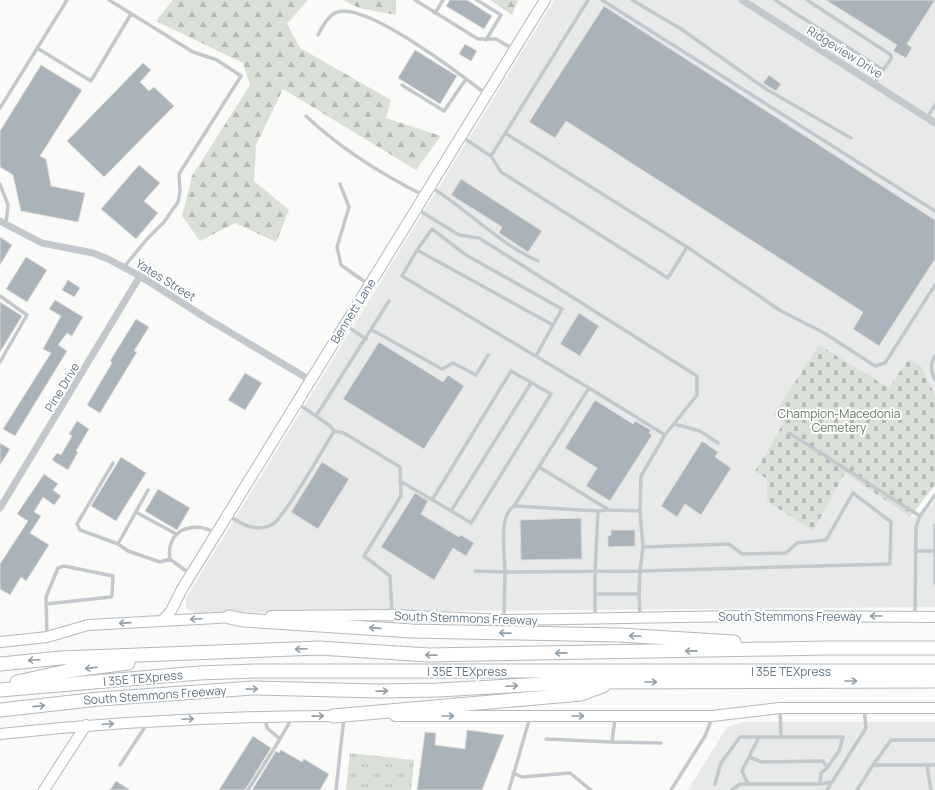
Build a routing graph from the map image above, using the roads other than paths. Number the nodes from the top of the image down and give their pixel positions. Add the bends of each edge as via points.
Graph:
1 (68, 0) edge
2 (109, 0) edge
3 (415, 0) edge
4 (443, 0) edge
5 (477, 0) edge
6 (545, 0) edge
7 (588, 0) edge
8 (602, 0) edge
9 (632, 0) edge
10 (742, 0) edge
11 (775, 0) edge
12 (807, 0) edge
13 (435, 12) junction
14 (131, 14) junction
15 (318, 34) dead end
16 (486, 40) junction
17 (37, 48) junction
18 (514, 50) junction
19 (883, 70) junction
20 (466, 78) junction
21 (874, 84) junction
22 (402, 85) dead end
23 (487, 94) junction
24 (935, 105) edge
25 (0, 108) edge
26 (306, 116) dead end
27 (927, 118) junction
28 (935, 122) edge
29 (505, 133) junction
30 (461, 136) junction
31 (851, 138) dead end
32 (491, 156) junction
33 (0, 184) edge
34 (340, 184) dead end
35 (427, 191) junction
36 (416, 208) junction
37 (935, 211) edge
38 (3, 222) edge
39 (687, 248) junction
40 (417, 250) junction
41 (538, 261) dead end
42 (124, 267) junction
43 (140, 276) junction
44 (369, 285) junction
45 (935, 285) edge
46 (0, 296) edge
47 (389, 301) dead end
48 (344, 324) junction
49 (553, 325) junction
50 (372, 330) junction
51 (366, 339) junction
52 (488, 355) dead end
53 (536, 356) junction
54 (935, 356) edge
55 (0, 362) edge
56 (933, 362) edge
57 (310, 380) junction
58 (935, 380) edge
59 (531, 382) junction
60 (589, 388) junction
61 (296, 403) junction
62 (316, 416) junction
63 (674, 424) junction
64 (334, 432) junction
65 (789, 433) dead end
66 (665, 435) junction
67 (718, 443) dead end
68 (113, 463) dead end
69 (539, 467) junction
70 (400, 481) junction
71 (148, 490) dead end
72 (935, 495) edge
73 (432, 500) junction
74 (514, 506) junction
75 (0, 508) edge
76 (609, 510) junction
77 (451, 511) junction
78 (598, 511) junction
79 (640, 511) junction
80 (136, 512) junction
81 (227, 515) junction
82 (920, 516) junction
83 (935, 525) edge
84 (176, 534) junction
85 (216, 534) junction
86 (118, 544) junction
87 (643, 547) junction
88 (915, 551) junction
89 (934, 551) edge
90 (170, 559) junction
91 (475, 571) dead end
92 (505, 572) junction
93 (595, 572) junction
94 (640, 572) junction
95 (191, 575) junction
96 (935, 583) edge
97 (595, 594) junction
98 (639, 594) junction
99 (46, 604) junction
100 (392, 615) junction
101 (915, 616) junction
102 (935, 616) edge
103 (230, 617) junction
104 (640, 618) junction
105 (595, 619) junction
106 (504, 620) junction
107 (162, 621) junction
108 (47, 637) junction
109 (0, 642) edge
110 (828, 648) junction
111 (935, 648) edge
112 (213, 653) junction
113 (0, 664) edge
114 (935, 671) edge
115 (935, 681) edge
116 (612, 682) junction
117 (0, 686) edge
118 (0, 690) edge
119 (780, 708) junction
120 (864, 708) junction
121 (935, 708) edge
122 (0, 710) edge
123 (292, 716) junction
124 (338, 716) junction
125 (530, 716) junction
126 (615, 716) junction
127 (712, 716) junction
128 (264, 717) junction
129 (149, 721) junction
130 (86, 725) junction
131 (0, 734) edge
132 (759, 737) junction
133 (781, 737) junction
134 (280, 739) junction
135 (546, 739) dead end
136 (935, 740) edge
137 (612, 742) junction
138 (661, 743) dead end
139 (749, 757) junction
140 (927, 764) junction
141 (935, 764) edge
142 (120, 765) dead end
143 (874, 765) junction
144 (827, 768) junction
145 (513, 772) junction
146 (832, 782) junction
147 (715, 784) dead end
148 (748, 784) junction
149 (820, 784) junction
150 (44, 790) edge
151 (248, 790) edge
152 (336, 790) edge
153 (509, 790) edge
154 (592, 790) edge
155 (671, 790) edge
156 (732, 790) edge
157 (827, 790) edge
158 (857, 790) edge
159 (931, 790) edge

1 - 17 lane
2 - 14 lane
3 - 13 lane
4 - 13 lane
5 - 16 lane via 502,17
6 - 18 main road, Bennett Lane
7 - 29 lane
8 - 37 lane
9 - 31 lane via 681,30 766,89
10 - 21 street, Ridgeview Drive
11 - 19 lane
12 - 19 lane via 890,55 891,59
13 - 16 lane via 473,37
14 - 17 lane via 90,81
14 - 42 lane via 193,52 217,60 241,76 179,174 178,202 164,222
15 - 20 lane via 325,22 337,12 348,11 391,27
16 - 18 lane via 496,39
17 - 25 lane
18 - 23 main road, Bennett Lane
19 - 21 lane
20 - 22 lane via 444,111
20 - 23 lane
21 - 27 street, Ridgeview Drive
23 - 30 main road, Bennett Lane
24 - 27 lane
26 - 35 lane via 328,137 384,173
27 - 28 street, Ridgeview Drive
29 - 32 lane
29 - 39 lane
30 - 32 lane
30 - 35 main road, Bennett Lane
32 - 39 lane via 501,172 668,278
33 - 38 lane via 8,205
34 - 44 lane via 349,207 337,247 340,265
35 - 36 main road, Bennett Lane
35 - 41 lane via 452,201 491,234
36 - 44 main road, Bennett Lane
36 - 63 lane via 459,235 479,238 697,376 697,395
38 - 42 street, Yates Street via 42,243 93,253
39 - 45 lane via 781,311 826,334 875,366 885,363
40 - 49 lane
40 - 49 lane via 432,229 466,255 562,309
40 - 53 lane via 402,276
42 - 43 street, Yates Street
43 - 57 street, Yates Street
43 - 75 street, Pine Drive
44 - 48 main road, Bennett Lane
46 - 55 lane via 27,315
47 - 50 lane
48 - 51 lane
48 - 57 main road, Bennett Lane
49 - 53 lane
50 - 51 lane
50 - 52 lane via 442,369 453,363 476,375
51 - 62 lane
53 - 60 lane
54 - 56 lane
56 - 58 lane via 932,374
57 - 61 main road, Bennett Lane
59 - 73 lane via 511,371
59 - 77 lane
59 - 77 lane via 551,394 547,401 470,522
60 - 66 lane
60 - 69 lane
61 - 62 lane
61 - 81 main road, Bennett Lane
62 - 64 lane
63 - 66 lane
63 - 67 lane via 700,431
64 - 70 lane via 344,433 400,467
64 - 81 lane via 278,521 258,529 245,526
65 - 82 lane
66 - 79 lane via 641,476
68 - 86 lane via 77,524 80,530
69 - 74 lane
69 - 76 lane
70 - 73 lane
70 - 100 lane via 401,496 364,556 390,576
71 - 80 lane
72 - 82 lane
73 - 77 lane
74 - 78 lane
74 - 92 lane via 509,509 504,523
76 - 78 lane
76 - 79 lane
78 - 93 lane
79 - 87 lane
80 - 84 lane
80 - 86 lane
81 - 85 main road, Bennett Lane
82 - 88 lane via 916,527
83 - 89 lane
84 - 85 lane via 194,526
84 - 90 lane via 168,548
85 - 95 main road, Bennett Lane
86 - 90 lane via 128,551 160,562
87 - 94 lane
87 - 94 lane via 729,544 742,554 786,553 797,543 826,540 854,493 891,522 890,564
88 - 89 lane
88 - 101 lane
89 - 96 lane
90 - 95 lane
91 - 92 lane
92 - 93 lane
92 - 106 lane
93 - 94 lane
93 - 97 lane
94 - 98 lane
95 - 107 main road, Bennett Lane via 171,611
97 - 98 lane
97 - 105 lane
98 - 104 lane
99 - 99 lane via 46,597 58,568 64,566 113,576 111,597
99 - 108 lane
100 - 103 main road, South Stemmons Freeway
100 - 106 main road, South Stemmons Freeway
101 - 102 main road, South Stemmons Freeway
101 -> 104 main road, South Stemmons Freeway
103 -> 107 main road, South Stemmons Freeway
110 -> 103 highway via 619,635 412,631
104 - 105 main road, South Stemmons Freeway
105 - 106 main road, South Stemmons Freeway
107 -> 108 main road, South Stemmons Freeway via 88,625
108 - 109 main road, South Stemmons Freeway
110 - 111 highway
110 -> 112 highway via 444,655 319,648
112 -> 113 highway via 60,658
112 -> 117 highway via 67,671
114 - 118 highway, I 35E TEXpress via 255,671
116 -> 115 highway, South Stemmons Freeway
122 -> 116 highway, South Stemmons Freeway via 106,698 253,688 385,691
116 - 124 highway via 582,694
119 - 120 main road, South Stemmons Freeway
119 - 127 main road, South Stemmons Freeway
119 - 133 lane
120 - 121 main road, South Stemmons Freeway
120 - 146 lane via 866,728
123 -> 124 main road, South Stemmons Freeway
123 - 128 main road, South Stemmons Freeway
123 - 134 lane
124 -> 125 main road, South Stemmons Freeway
124 - 152 lane
125 -> 126 main road, South Stemmons Freeway
125 - 145 lane
126 - 127 main road, South Stemmons Freeway
126 - 137 lane
127 - 155 lane via 705,736
129 -> 128 main road, South Stemmons Freeway
128 - 134 lane via 267,728
130 -> 129 main road, South Stemmons Freeway
129 - 142 lane
130 - 131 main road, South Stemmons Freeway
130 - 150 main road
132 - 133 lane
132 - 139 lane
132 - 147 lane via 740,737 721,763
133 - 144 lane via 843,737 840,751
134 - 151 lane
135 - 137 lane
136 - 143 lane via 891,740
137 - 138 lane
139 - 144 lane via 762,762 823,761
139 - 148 lane via 742,772
140 - 141 lane
140 - 143 lane
140 - 159 lane
143 - 158 lane
144 - 149 lane via 821,773
145 - 153 lane
145 - 154 lane via 522,777 570,773
146 - 149 lane
146 - 157 lane
148 - 149 lane
148 - 156 lane via 740,784

